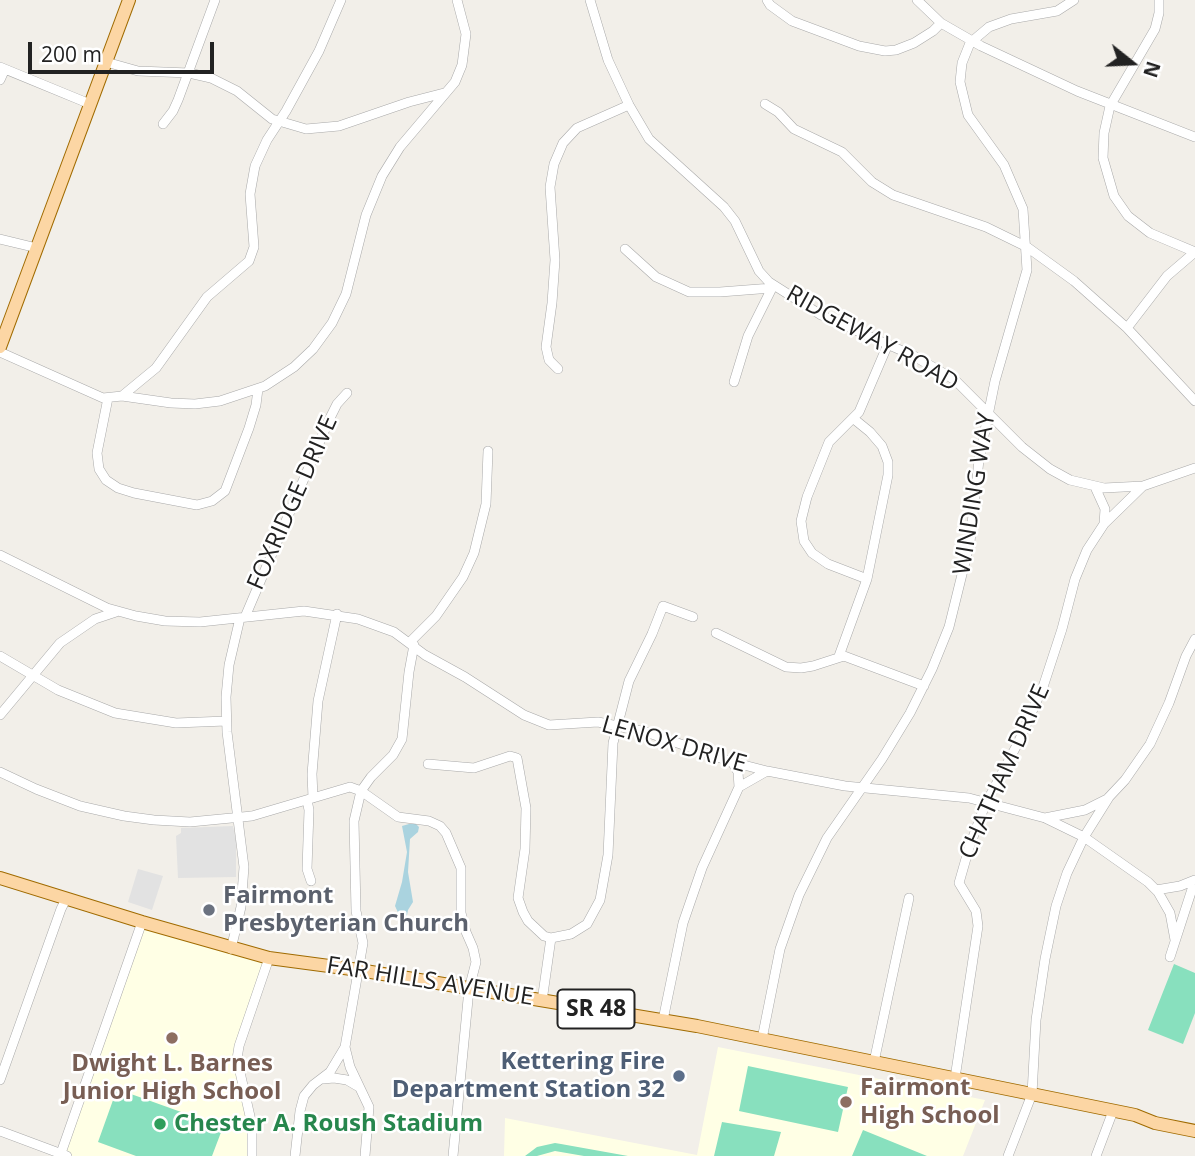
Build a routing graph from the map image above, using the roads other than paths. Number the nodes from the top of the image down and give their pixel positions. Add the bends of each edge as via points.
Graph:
1 (129, 0) edge
2 (215, 0) edge
3 (341, 0) edge
4 (457, 0) edge
5 (590, 0) edge
6 (767, 0) edge
7 (917, 0) edge
8 (1074, 0) edge
9 (1159, 0) edge
10 (941, 23) junction
11 (972, 41) junction
12 (106, 62) junction
13 (2, 68) edge
14 (189, 73) junction
15 (0, 80) edge
16 (444, 93) junction
17 (90, 104) junction
18 (765, 104) dead end
19 (629, 105) junction
20 (1110, 106) junction
21 (279, 121) junction
22 (163, 124) dead end
23 (1195, 137) edge
24 (0, 239) edge
25 (37, 247) junction
26 (1027, 247) junction
27 (625, 249) dead end
28 (1195, 252) edge
29 (773, 286) junction
30 (1127, 328) junction
31 (888, 344) junction
32 (0, 350) edge
33 (558, 369) dead end
34 (734, 382) dead end
35 (258, 389) junction
36 (348, 393) dead end
37 (122, 397) junction
38 (108, 398) junction
39 (1195, 401) edge
40 (988, 414) junction
41 (854, 419) junction
42 (488, 451) dead end
43 (1195, 468) edge
44 (1143, 486) junction
45 (1096, 487) junction
46 (1104, 524) junction
47 (0, 555) edge
48 (867, 579) junction
49 (117, 612) junction
50 (337, 614) junction
51 (242, 617) junction
52 (694, 617) dead end
53 (716, 633) dead end
54 (1195, 639) edge
55 (412, 644) junction
56 (0, 656) edge
57 (839, 656) junction
58 (34, 674) junction
59 (924, 687) junction
60 (0, 715) edge
61 (226, 721) junction
62 (616, 726) junction
63 (732, 762) junction
64 (428, 764) dead end
65 (767, 771) junction
66 (0, 772) edge
67 (740, 788) junction
68 (862, 788) junction
69 (361, 792) junction
70 (1109, 797) junction
71 (310, 799) junction
72 (987, 802) junction
73 (239, 818) junction
74 (1045, 818) junction
75 (1084, 837) junction
76 (0, 878) edge
77 (1195, 880) edge
78 (311, 881) dead end
79 (1156, 890) junction
80 (909, 898) dead end
81 (66, 899) junction
82 (142, 922) junction
83 (551, 938) junction
84 (1175, 940) junction
85 (231, 949) junction
86 (1170, 957) dead end
87 (269, 958) junction
88 (359, 970) junction
89 (469, 989) junction
90 (542, 1001) junction
91 (663, 1020) junction
92 (762, 1039) junction
93 (345, 1047) junction
94 (874, 1062) junction
95 (955, 1078) junction
96 (321, 1079) junction
97 (0, 1080) edge
98 (359, 1087) junction
99 (1032, 1094) junction
100 (1113, 1111) junction
101 (0, 1130) edge
102 (1195, 1131) edge
103 (62, 1155) edge
104 (252, 1156) edge
105 (295, 1156) edge
106 (365, 1156) edge
107 (453, 1156) edge
108 (1008, 1156) edge
109 (1096, 1156) edge

1 - 12 main road
2 - 14 street
3 - 21 street via 319,51
4 - 16 street via 467,46 458,76
5 - 19 street, RIDGEWAY ROAD via 601,41
6 - 10 street via 792,21 885,51 914,43
7 - 10 street
8 - 11 street via 1048,14 998,23
9 - 20 street via 1154,29
10 - 11 street
11 - 20 street
11 - 26 street, WINDING WAY via 960,72 964,104 1011,177 1023,209
12 - 14 street via 138,71
12 - 17 main road
13 - 15 street
13 - 17 street
14 - 21 street via 225,84
14 - 22 street
16 - 21 street via 328,128 306,129
16 - 35 street via 382,176 366,215 346,294 332,323 308,354
17 - 25 main road
18 - 26 street via 801,134 842,152 893,195 986,227
19 - 29 street, RIDGEWAY ROAD via 654,145 731,215 759,271
19 - 33 street via 578,128 563,143 554,164 550,187 555,260 546,347 549,360
20 - 23 street
20 - 28 street via 1104,158 1121,207 1142,229
21 - 37 street via 251,180 254,247 249,261 207,298 156,368
24 - 25 street
25 - 32 main road
26 - 30 street
26 - 40 street, WINDING WAY via 1024,283
27 - 29 street via 656,277 689,292
28 - 30 street via 1167,276
29 - 31 street, RIDGEWAY ROAD via 834,322
29 - 34 street via 748,336
30 - 39 street
31 - 40 street, RIDGEWAY ROAD via 955,380
31 - 41 street
32 - 38 street
35 - 37 street via 195,404
35 - 38 street via 225,491 212,502 197,505 134,493 106,480 97,453
36 - 51 street, FOXRIDGE DRIVE via 337,404 308,464
37 - 38 street
40 - 45 street, RIDGEWAY ROAD via 1050,469
40 - 59 street, WINDING WAY via 965,571 949,627
41 - 48 street via 877,439 888,466
41 - 48 street via 829,442 800,525 808,548 819,559
42 - 55 street via 487,495 474,554 463,577
43 - 44 street, RIDGEWAY ROAD
44 - 45 street, RIDGEWAY ROAD
44 - 46 street, CHATHAM DRIVE
45 - 46 street via 1104,503
46 - 72 street, CHATHAM DRIVE via 1080,564 1038,697
47 - 49 street, LENOX DRIVE
48 - 57 street
49 - 51 street, LENOX DRIVE via 182,622
49 - 58 street via 72,634
50 - 51 street, LENOX DRIVE via 295,611
50 - 55 street, LENOX DRIVE via 391,630
50 - 71 street via 318,701
51 - 61 street, FOXRIDGE DRIVE via 227,683
52 - 62 street via 663,606 625,691
53 - 57 street via 786,667 813,666
54 - 70 street via 1150,744
55 - 62 street, LENOX DRIVE via 541,723
55 - 69 street via 402,739
56 - 58 street
57 - 59 street
58 - 60 street
58 - 61 street via 75,699 125,715 176,723
59 - 68 street, WINDING WAY
61 - 73 street, FOXRIDGE DRIVE
62 - 63 street, LENOX DRIVE
62 - 83 street via 608,855 600,900 587,923 570,934
63 - 65 street, LENOX DRIVE
63 - 67 street
64 - 83 street via 474,768 515,756 519,761 526,808 519,905 528,921
65 - 67 street
65 - 68 street, LENOX DRIVE
66 - 73 street via 57,798 124,816 166,821
67 - 91 street via 692,895
68 - 72 street, LENOX DRIVE
68 - 92 street, WINDING WAY via 828,838 795,907 780,949
69 - 71 street via 350,787
69 - 88 street via 354,831 356,911 363,938
69 - 89 street via 390,813 434,822 446,833 461,868 461,913 475,955
70 - 74 street, LENOX DRIVE via 1085,810
70 - 75 street
71 - 73 street
71 - 78 street via 307,869
72 - 74 street, LENOX DRIVE
72 - 95 street, CHATHAM DRIVE via 959,878 976,911 978,926
73 - 85 street, FOXRIDGE DRIVE via 243,889
74 - 75 street, LENOX DRIVE
75 - 79 street, LENOX DRIVE
75 - 99 street via 1062,888 1045,959
76 - 81 main road, FAR HILLS AVENUE / SR 48
77 - 79 street
77 - 84 street
79 - 84 street, LENOX DRIVE via 1170,913
80 - 94 street
81 - 82 main road, FAR HILLS AVENUE / SR 48
81 - 97 street
82 - 85 main road, FAR HILLS AVENUE / SR 48
82 - 103 street
83 - 90 street
84 - 86 street
85 - 87 main road, FAR HILLS AVENUE / SR 48
87 - 88 main road, FAR HILLS AVENUE / SR 48
87 - 104 street via 237,1059 252,1125
88 - 89 main road, FAR HILLS AVENUE / SR 48
88 - 93 street
89 - 90 main road, FAR HILLS AVENUE / SR 48
89 - 107 street
90 - 91 main road, FAR HILLS AVENUE / SR 48
91 - 92 main road, FAR HILLS AVENUE / SR 48
92 - 94 main road, FAR HILLS AVENUE / SR 48
93 - 96 street
93 - 98 street
94 - 95 main road, FAR HILLS AVENUE / SR 48
95 - 99 main road, FAR HILLS AVENUE / SR 48
96 - 98 street via 347,1080
96 - 105 street via 301,1102
98 - 106 street via 369,1107
99 - 100 main road, FAR HILLS AVENUE / SR 48
99 - 108 street
100 - 102 main road, FAR HILLS AVENUE / SR 48
100 - 109 street
101 - 103 street

